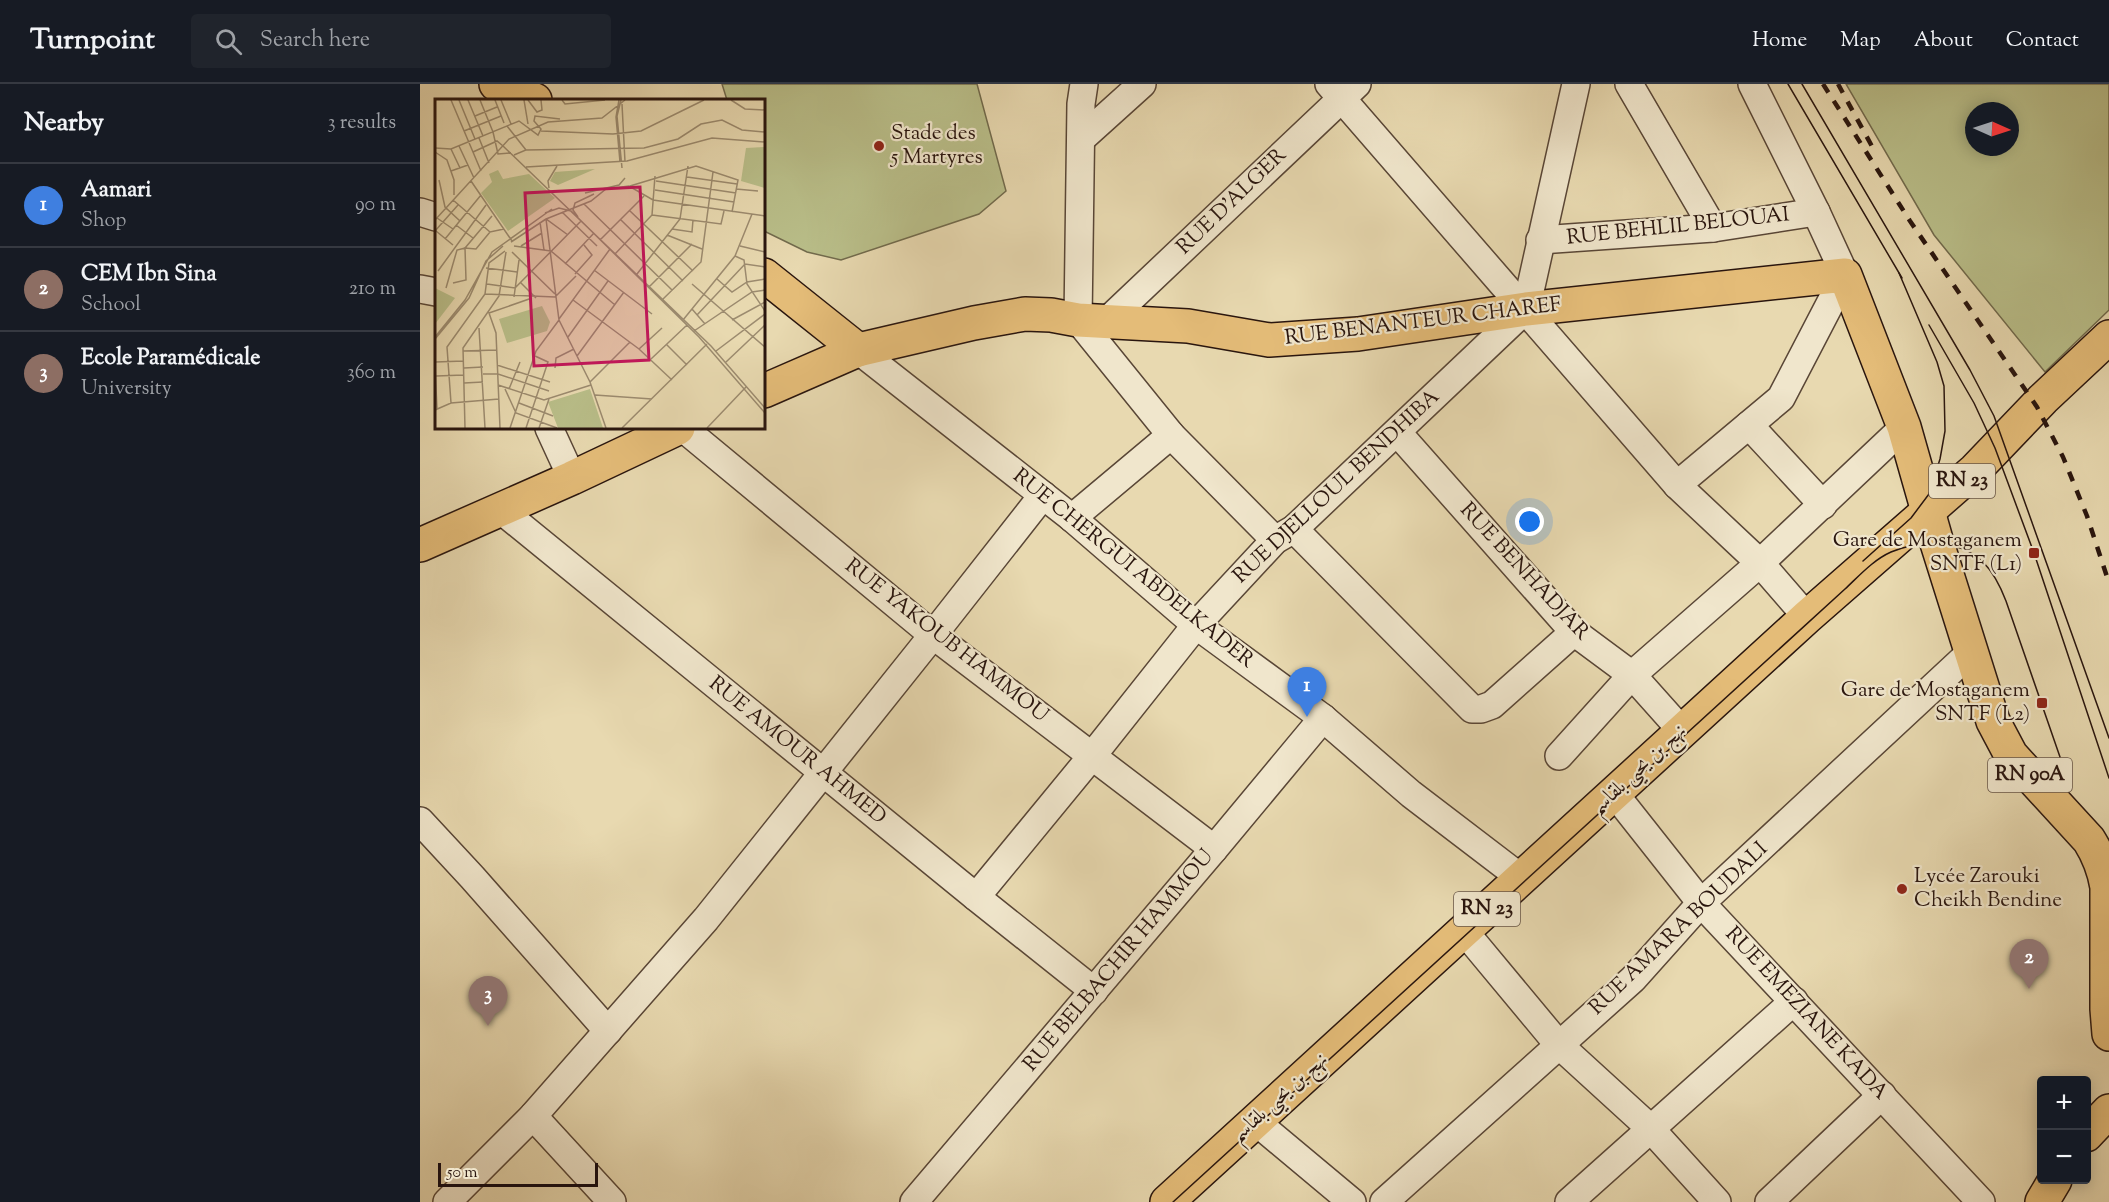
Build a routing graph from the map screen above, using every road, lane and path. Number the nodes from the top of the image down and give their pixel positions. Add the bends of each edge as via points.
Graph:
1 (1142, 84) edge
2 (1576, 84) edge
3 (1629, 84) edge
4 (1752, 84) edge
5 (1343, 88) edge
6 (1080, 91) edge
7 (1081, 140) junction
8 (420, 212) edge
9 (1816, 212) junction
10 (435, 217) edge
11 (1713, 228) junction
12 (1540, 240) junction
13 (1845, 275) junction
14 (765, 276) edge
15 (420, 290) edge
16 (435, 292) edge
17 (1526, 309) junction
18 (1092, 320) junction
19 (2109, 337) edge
20 (858, 350) junction
21 (765, 391) edge
22 (1749, 425) junction
23 (1904, 427) junction
24 (549, 429) edge
25 (676, 429) edge
26 (684, 429) edge
27 (1397, 432) junction
28 (1171, 435) junction
29 (572, 478) junction
30 (1677, 485) junction
31 (1043, 495) junction
32 (1823, 505) junction
33 (501, 510) junction
34 (1929, 511) junction
35 (1072, 518) junction
36 (1284, 534) junction
37 (420, 545) edge
38 (1760, 563) junction
39 (1807, 617) junction
40 (1196, 625) junction
41 (1574, 632) junction
42 (933, 635) junction
43 (1971, 652) junction
44 (1632, 675) junction
45 (1323, 718) junction
46 (1682, 731) junction
47 (1092, 756) junction
48 (1558, 756) dead end
49 (823, 772) junction
50 (1614, 793) junction
51 (420, 821) edge
52 (1214, 849) junction
53 (1521, 878) junction
54 (976, 897) junction
55 (1701, 903) junction
56 (1464, 931) junction
57 (1094, 991) junction
58 (1794, 1001) junction
59 (608, 1031) junction
60 (2109, 1034) edge
61 (1558, 1044) junction
62 (1882, 1095) junction
63 (2109, 1111) edge
64 (533, 1116) junction
65 (1255, 1121) junction
66 (1650, 1128) junction
67 (2091, 1130) edge
68 (2052, 1184) edge
69 (447, 1202) edge
70 (612, 1202) edge
71 (914, 1202) edge
72 (1167, 1202) edge
73 (1352, 1202) edge
74 (1384, 1202) edge
75 (1569, 1202) edge
76 (1717, 1202) edge
77 (1769, 1202) edge
78 (1981, 1202) edge
79 (2042, 1202) edge

1 - 7 street
2 - 12 street
3 - 11 street
4 - 9 street
5 - 17 street
5 - 18 street, RUE D'ALGER
6 - 7 street
7 - 18 street
8 - 10 street
9 - 11 street, RUE BEHLIL BELOUAI
9 - 13 street
11 - 12 street, RUE BEHLIL BELOUAI
12 - 17 street
13 - 17 main road, RUE BENANTEUR CHAREF
13 - 22 street via 1781,398
13 - 23 main road
14 - 20 main road
15 - 16 street
17 - 18 main road, RUE BENANTEUR CHAREF via 1358,334 1269,340 1188,326
17 - 27 street, RUE DJELLOUL BENDHIBA
17 - 30 street
18 - 20 main road, RUE BENANTEUR CHAREF via 1025,314
18 - 28 street
19 - 34 main road, نهج بن يحيى بلقاسم / RN 23
20 - 21 main road, RUE BENANTEUR CHAREF
20 - 31 street, RUE CHERGUI ABDELKADER
22 - 30 street
22 - 32 street
23 - 32 street
23 - 34 main road
24 - 29 street
25 - 29 main road
26 - 42 street, RUE YAKOUB HAMMOU
27 - 36 street, RUE DJELLOUL BENDHIBA
27 - 41 street, RUE BENHADJAR
28 - 35 street
28 - 36 street
29 - 33 main road
30 - 38 street
31 - 35 street, RUE CHERGUI ABDELKADER
31 - 42 street
32 - 38 street
33 - 37 main road
33 - 49 street, RUE AMOUR AHMED
34 - 39 main road, نهج بن يحيى بلقاسم / RN 23
34 - 43 main road, RN 90A
35 - 40 street, RUE CHERGUI ABDELKADER
36 - 40 street, RUE DJELLOUL BENDHIBA
36 - 41 street via 1472,709 1492,705
38 - 39 street
38 - 44 street
39 - 46 main road, نهج بن يحيى بلقاسم / RN 23
40 - 45 street, RUE CHERGUI ABDELKADER
40 - 47 street, RUE DJELLOUL BENDHIBA
41 - 44 street, RUE BENHADJAR
42 - 47 street, RUE YAKOUB HAMMOU
42 - 49 street
43 - 55 street, RUE AMARA BOUDALI
43 - 60 main road, RN 90A via 1993,721 2011,755 2099,855 2107,887
44 - 46 street, RUE BENHADJAR
44 - 48 street
45 - 52 street, RUE BELBACHIR HAMMOU
45 - 53 street, RUE CHERGUI ABDELKADER via 1411,794
46 - 50 main road, نهج بن يحيى بلقاسم / RN 23
47 - 52 street, RUE YAKOUB HAMMOU
47 - 54 street, RUE DJELLOUL BENDHIBA
49 - 54 street, RUE AMOUR AHMED
49 - 59 street via 706,919
50 - 53 main road, نهج بن يحيى بلقاسم / RN 23
50 - 55 street, RUE EMEZIANE KADA
51 - 59 street
52 - 57 street, RUE BELBACHIR HAMMOU
53 - 56 main road, نهج بن يحيى بلقاسم / RN 23
54 - 57 street, RUE AMOUR AHMED
55 - 58 street, RUE EMEZIANE KADA
55 - 61 street, RUE AMARA BOUDALI via 1633,979
56 - 61 street
56 - 65 main road, نهج بن يحيى بلقاسم / RN 23
57 - 71 street, RUE BELBACHIR HAMMOU
58 - 62 street, RUE EMEZIANE KADA
58 - 66 street
59 - 64 street
61 - 66 street
61 - 74 street, RUE AMARA BOUDALI
62 - 77 street
62 - 78 street, RUE EMEZIANE KADA
63 - 67 main road
64 - 69 street
64 - 70 street
65 - 72 main road, نهج بن يحيى بلقاسم / RN 23
65 - 73 street
66 - 75 street
66 - 76 street
68 - 79 main road

